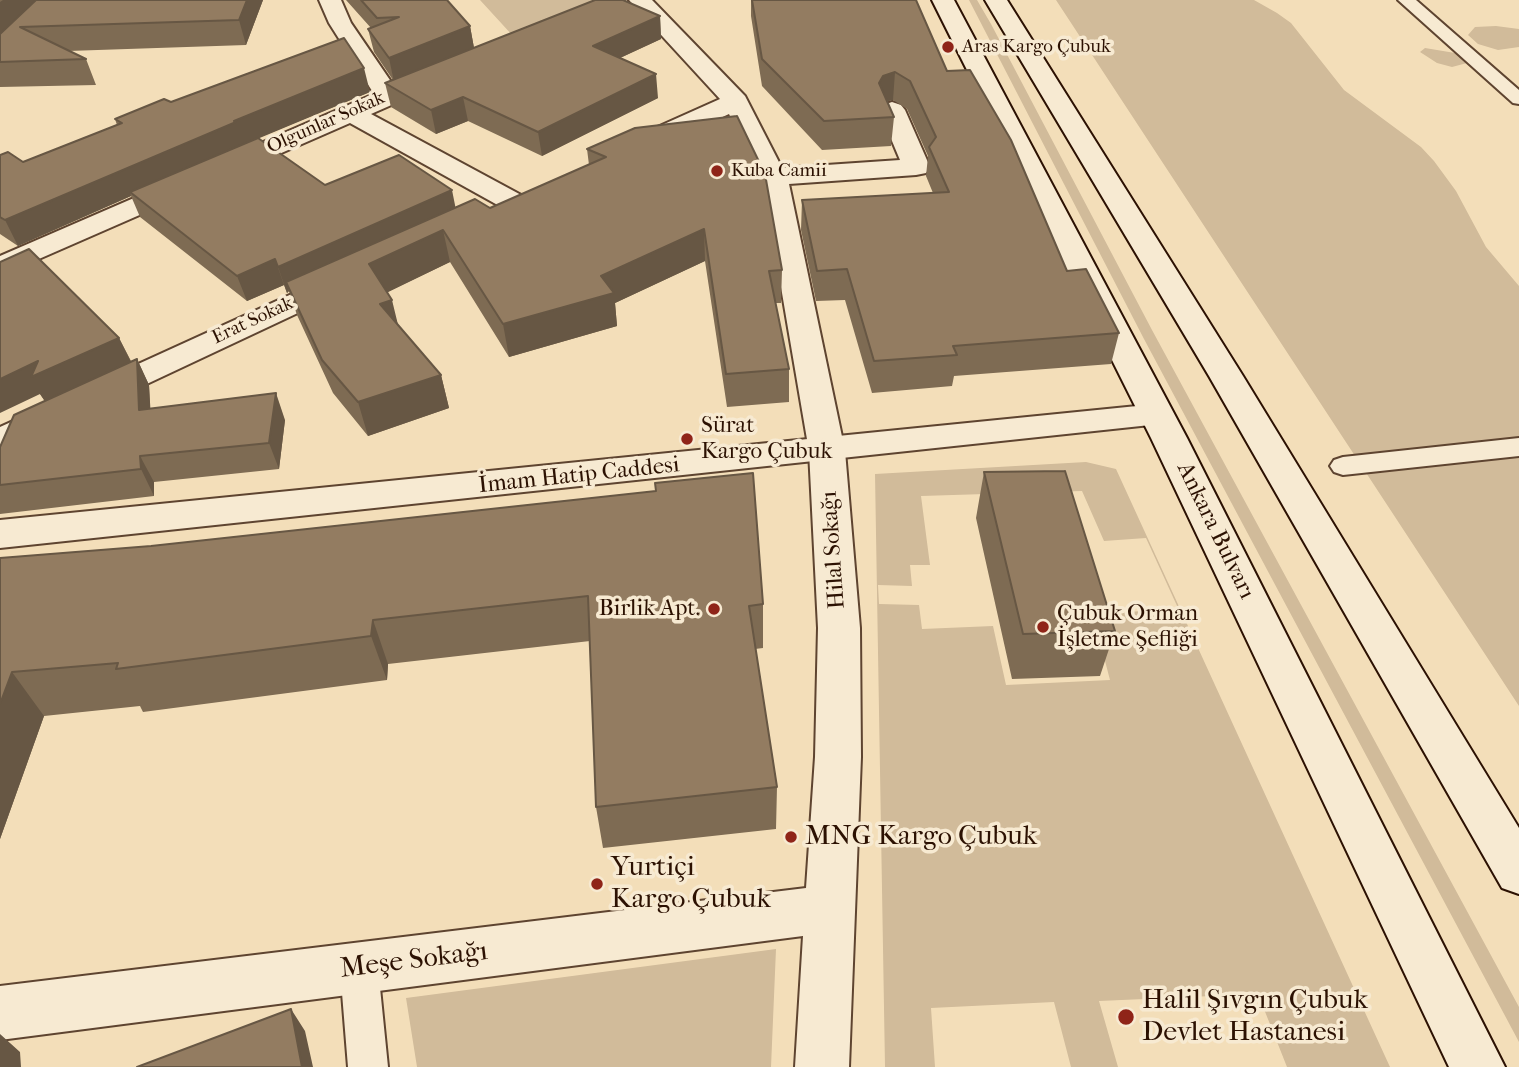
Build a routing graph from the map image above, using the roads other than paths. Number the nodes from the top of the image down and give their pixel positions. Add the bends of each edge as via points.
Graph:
1 (330, 0) edge
2 (640, 0) edge
3 (943, 0) edge
4 (996, 0) edge
5 (1406, 0) edge
6 (464, 64) edge
7 (388, 96) junction
8 (1519, 99) edge
9 (736, 101) junction
10 (892, 110) edge
11 (350, 113) junction
12 (624, 152) edge
13 (773, 177) junction
14 (479, 218) edge
15 (0, 267) edge
16 (363, 270) edge
17 (1157, 415) junction
18 (0, 440) edge
19 (1519, 447) edge
20 (827, 451) junction
21 (1343, 466) dead end
22 (0, 534) edge
23 (1519, 872) edge
24 (828, 909) junction
25 (359, 968) junction
26 (0, 1013) edge
27 (368, 1067) edge
28 (822, 1067) edge
29 (1478, 1067) edge

1 - 7 street
2 - 9 street, Hilal Sokağı
3 - 17 street, Ankara Bulvarı
4 - 23 street via 1226,376
5 - 8 lane
6 - 7 street, Olgunlar Sokak
7 - 11 street, Olgunlar Sokak
9 - 12 street
9 - 13 street, Hilal Sokağı
10 - 13 street via 916,167
11 - 14 street via 525,197
11 - 15 street, Olgunlar Sokak
13 - 20 street, Hilal Sokağı
16 - 18 street, Erat Sokak
17 - 20 street, İmam Hatip Caddesi
17 - 29 street, Ankara Bulvarı
19 - 21 lane
20 - 22 street, İmam Hatip Caddesi
20 - 24 street, Hilal Sokağı via 839,628 838,757
24 - 25 street, Meşe Sokağı
24 - 28 street, Hilal Sokağı
25 - 26 street, Meşe Sokağı
25 - 27 lane

